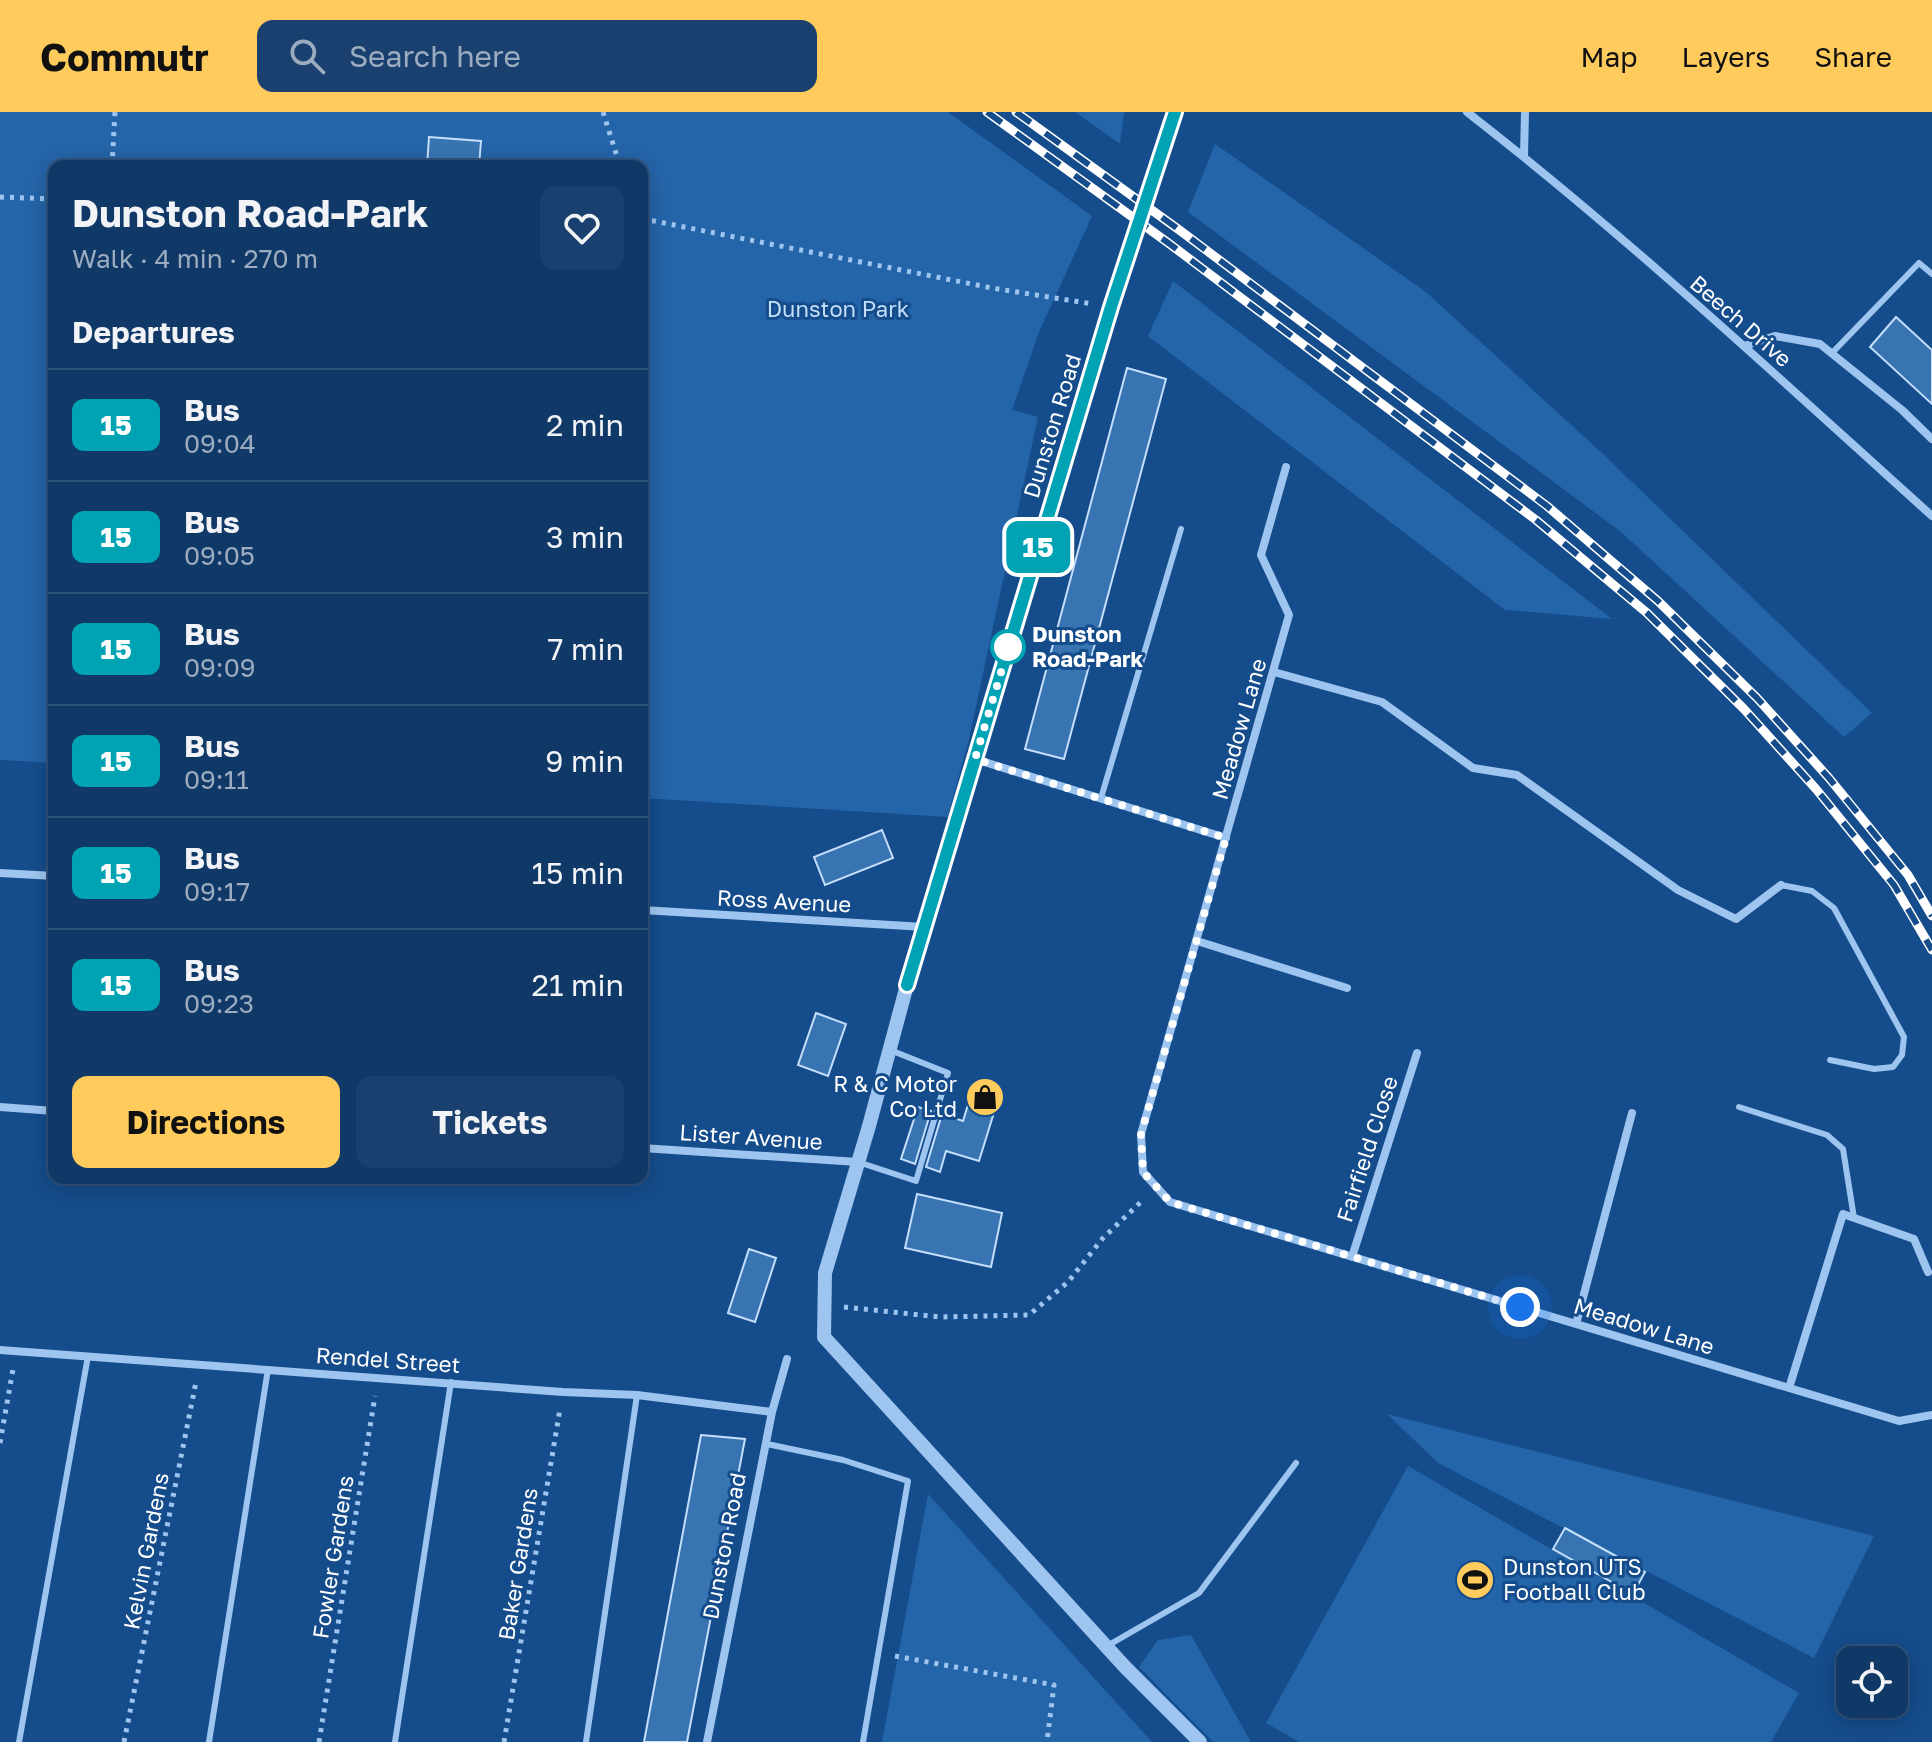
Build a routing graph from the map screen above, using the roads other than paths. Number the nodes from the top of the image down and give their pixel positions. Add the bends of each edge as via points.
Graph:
1 (1467, 112) edge
2 (1525, 112) edge
3 (1174, 117) edge
4 (1524, 156) junction
5 (1932, 274) edge
6 (1744, 346) junction
7 (1832, 353) junction
8 (1932, 439) edge
9 (1286, 467) dead end
10 (1932, 516) edge
11 (1181, 529) dead end
12 (1274, 672) junction
13 (975, 759) junction
14 (1101, 798) junction
15 (1226, 838) junction
16 (0, 873) edge
17 (48, 876) edge
18 (1781, 885) joint
19 (648, 910) edge
20 (924, 927) junction
21 (1197, 941) junction
22 (1347, 988) dead end
23 (889, 1050) junction
24 (1417, 1053) dead end
25 (1830, 1060) dead end
26 (0, 1107) edge
27 (1739, 1107) dead end
28 (48, 1111) edge
29 (1632, 1113) dead end
30 (648, 1148) edge
31 (858, 1162) junction
32 (1854, 1218) junction
33 (1352, 1257) junction
34 (1928, 1272) dead end
35 (1576, 1324) junction
36 (0, 1350) edge
37 (88, 1356) junction
38 (787, 1359) dead end
39 (268, 1369) junction
40 (451, 1382) junction
41 (1789, 1388) junction
42 (637, 1395) junction
43 (772, 1412) junction
44 (1932, 1415) edge
45 (767, 1444) junction
46 (1296, 1463) dead end
47 (1107, 1646) junction
48 (19, 1742) edge
49 (209, 1742) edge
50 (395, 1742) edge
51 (586, 1742) edge
52 (707, 1742) edge
53 (863, 1742) edge
54 (1200, 1742) edge

1 - 4 street, Beech Drive
2 - 4 street
3 - 13 street, Dunston Road, bridge
4 - 6 street, Beech Drive
5 - 7 lane via 1919,263
6 - 7 street via 1775,336 1820,344
6 - 10 street, Beech Drive
7 - 8 street
9 - 12 street, Meadow Lane via 1261,555 1289,615
11 - 14 lane
12 - 15 street, Meadow Lane
12 - 18 street via 1382,702 1473,768 1517,775 1678,890 1736,919
13 - 14 street
13 - 20 street, Dunston Road
14 - 15 street
15 - 21 street, Meadow Lane
16 - 17 street
18 - 25 lane via 1812,891 1834,908 1904,1037 1902,1055 1893,1067 1874,1069
19 - 20 street, Ross Avenue
20 - 23 street, Dunston Road
21 - 22 street
21 - 33 street, Meadow Lane via 1141,1134 1143,1172 1170,1202
23 - 31 street, Dunston Road
23 - 31 lane via 948,1073 916,1181
24 - 33 street, Fairfield Close
26 - 28 street
27 - 32 lane via 1827,1135 1843,1149
29 - 35 street
30 - 31 street, Lister Avenue
31 - 47 street, Dunston Road via 825,1273 824,1337
32 - 34 street via 1914,1239
32 - 41 street via 1843,1214
33 - 35 street, Meadow Lane
35 - 41 street, Meadow Lane
36 - 37 street, Rendel Street
37 - 39 street, Rendel Street
37 - 48 lane
38 - 43 street, Dunston Road
39 - 40 street, Rendel Street
39 - 49 lane
40 - 42 street, Rendel Street
40 - 50 lane
41 - 44 street, Meadow Lane via 1899,1421
42 - 43 street, Rendel Street
42 - 51 lane
43 - 45 street, Dunston Road
45 - 52 street, Dunston Road
45 - 53 lane via 908,1481
46 - 47 lane via 1199,1593
47 - 54 street, Dunston Road

